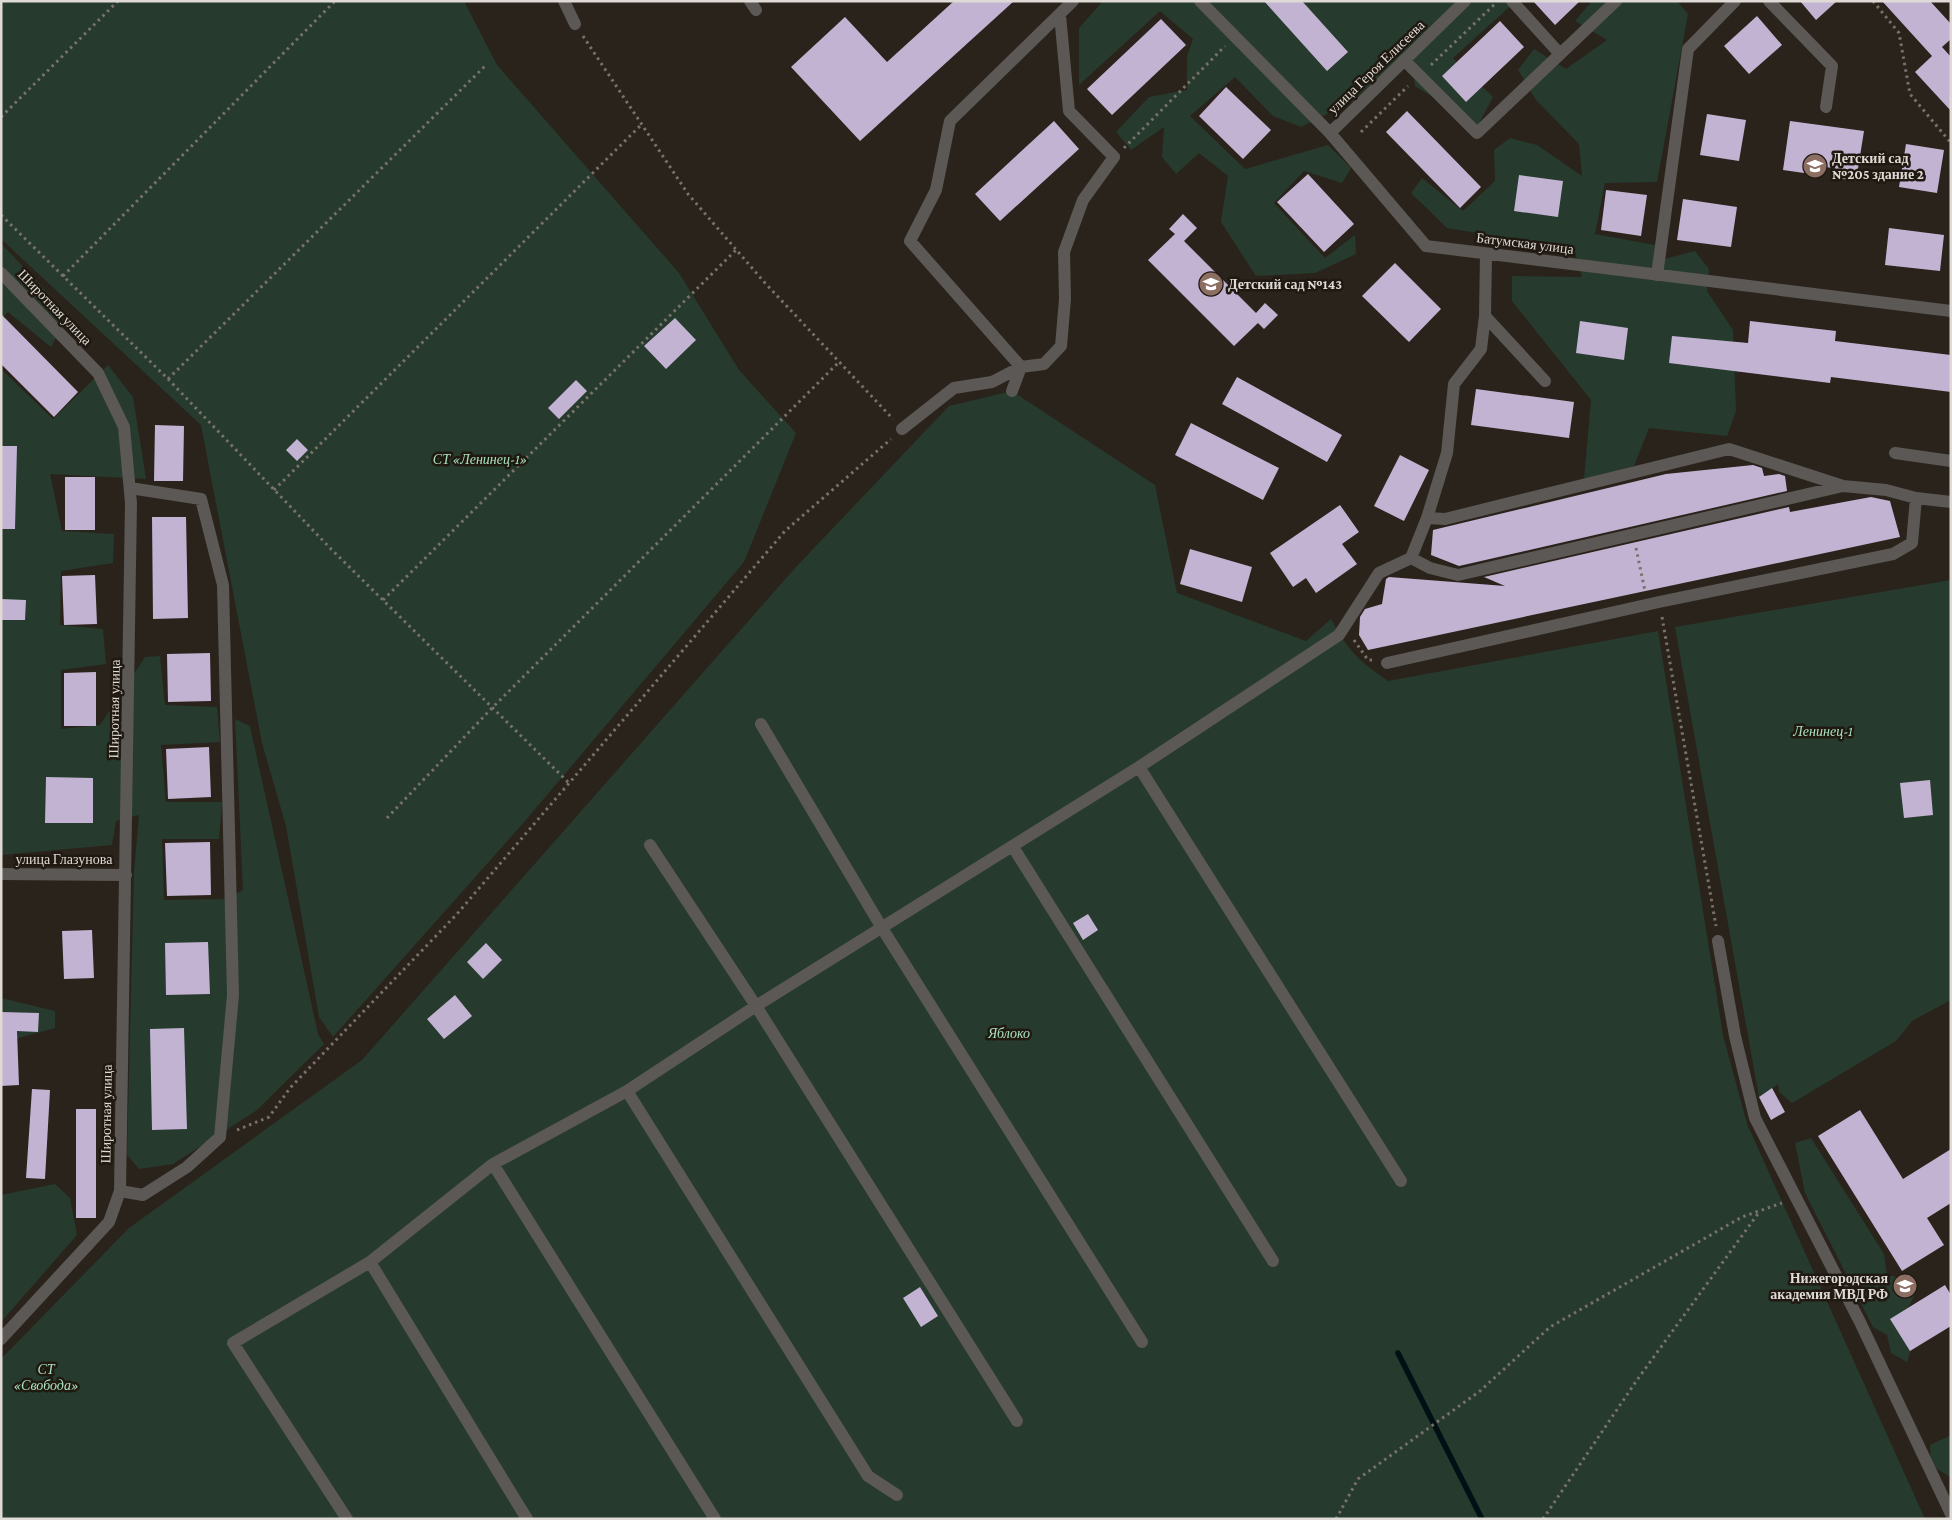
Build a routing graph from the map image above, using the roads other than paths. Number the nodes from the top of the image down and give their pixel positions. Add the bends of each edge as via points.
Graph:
1 (564, 1) edge
2 (1073, 1) edge
3 (1200, 1) edge
4 (1465, 1) edge
5 (1512, 1) edge
6 (1616, 1) edge
7 (1734, 1) edge
8 (1769, 1) edge
9 (1060, 14) junction
10 (575, 24) road end
11 (1560, 54) junction
12 (1404, 60) junction
13 (1826, 107) dead end
14 (1330, 133) junction
15 (1486, 254) junction
16 (1, 273) edge
17 (1657, 275) junction
18 (1951, 311) edge
19 (1485, 316) junction
20 (1021, 367) junction
21 (1544, 381) dead end
22 (1012, 392) dead end
23 (902, 429) road end
24 (1895, 453) dead end
25 (1951, 461) edge
26 (1843, 486) junction
27 (130, 488) junction
28 (1916, 498) junction
29 (1951, 502) edge
30 (1427, 518) junction
31 (1411, 558) junction
32 (1387, 663) road end
33 (761, 724) dead end
34 (1139, 766) junction
35 (650, 845) dead end
36 (1013, 847) junction
37 (1, 874) edge
38 (126, 874) junction
39 (882, 928) junction
40 (1718, 942) road end
41 (756, 1006) junction
42 (627, 1091) junction
43 (492, 1164) junction
44 (1401, 1181) dead end
45 (120, 1191) junction
46 (1272, 1261) dead end
47 (370, 1262) junction
48 (1, 1340) edge
49 (1142, 1342) dead end
50 (1016, 1421) dead end
51 (897, 1495) dead end
52 (1951, 1514) edge
53 (347, 1519) edge
54 (527, 1519) edge
55 (715, 1519) edge

1 - 10 street
2 - 9 street
3 - 14 street, Батумская улица
4 - 12 street, улица Героя Елисеева
5 - 11 street
6 - 11 street
7 - 17 street via 1688,49
8 - 13 street via 1832,66
9 - 20 street via 1070,111 1114,158 1083,200 1064,252 1061,346 1044,364
9 - 20 street via 950,121 936,190 910,241
11 - 12 street via 1477,133
12 - 14 street, улица Героя Елисеева
14 - 15 street, Батумская улица via 1426,246
15 - 17 street, Батумская улица
15 - 19 street
16 - 27 street, Широтная улица via 98,373 124,428
17 - 18 street, Батумская улица
19 - 21 street
19 - 30 street via 1481,349 1454,384 1447,453
20 - 22 street
20 - 23 street via 992,382 954,388
24 - 25 street
26 - 28 street via 1886,490
26 - 30 street via 1729,449 1444,520
26 - 31 street via 1458,575 1430,568
27 - 38 street, Широтная улица
27 - 45 street via 201,500 223,585 233,995 220,1138 187,1167 143,1195
28 - 29 street
28 - 32 street via 1912,543 1893,554
30 - 31 street
31 - 34 street via 1379,573 1339,635
33 - 39 street
34 - 36 street
34 - 44 street
35 - 41 street
36 - 39 street
36 - 46 street
37 - 38 street, улица Глазунова
38 - 45 street, Широтная улица
39 - 41 street
39 - 49 street
40 - 52 street via 1735,1036 1755,1118 1860,1322
41 - 42 street
41 - 50 street
42 - 43 street
42 - 51 street via 868,1476
43 - 47 street
43 - 55 street
45 - 48 street, Широтная улица via 109,1222
47 - 53 street via 233,1343
47 - 54 street

